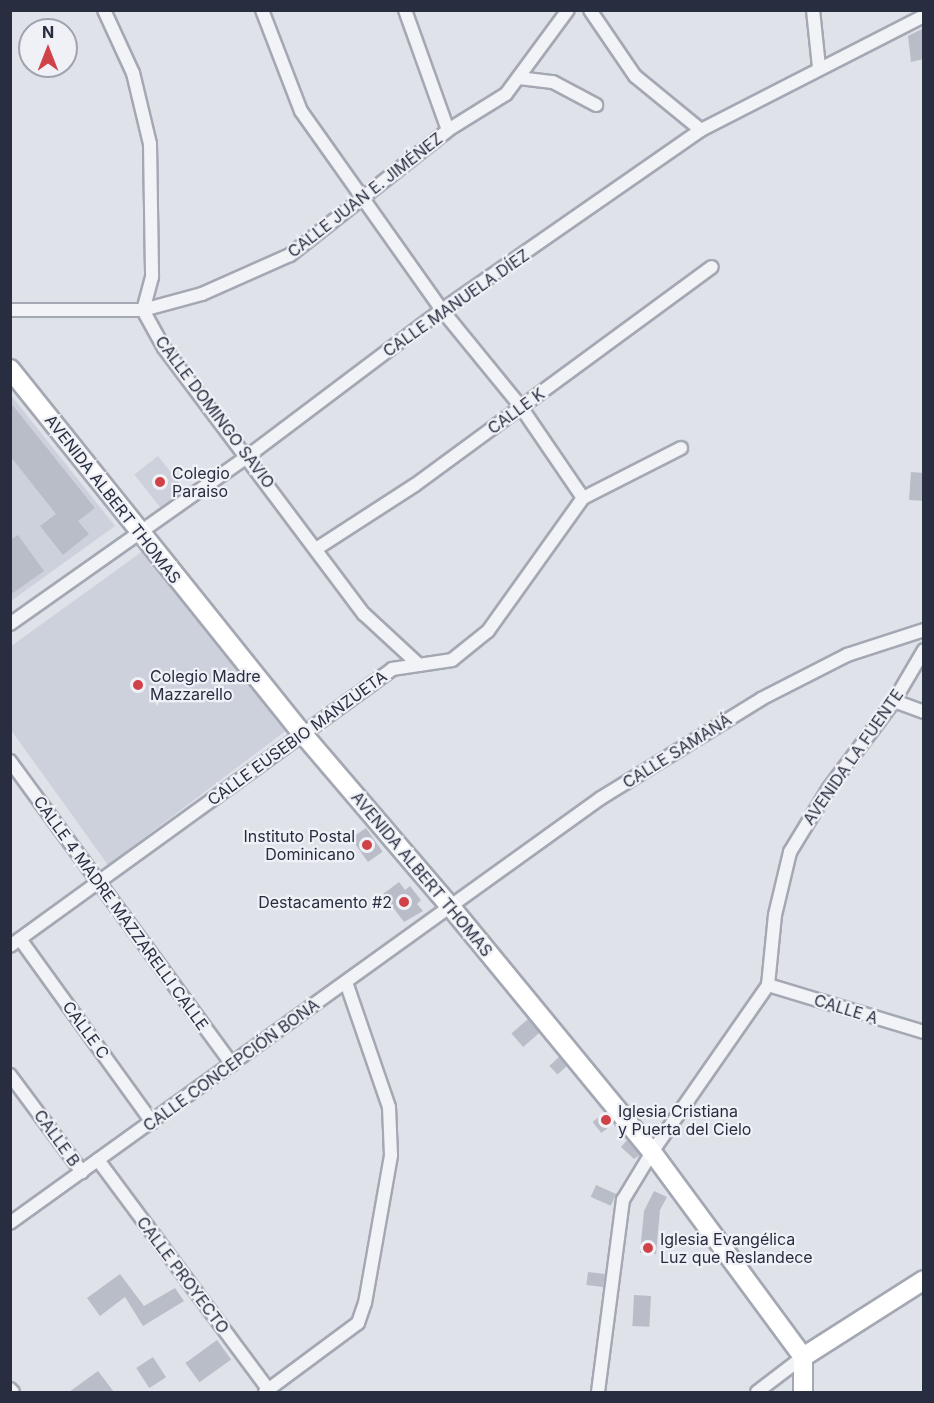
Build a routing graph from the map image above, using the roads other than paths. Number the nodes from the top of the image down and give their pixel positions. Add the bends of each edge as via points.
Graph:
1 (104, 10) edge
2 (262, 10) edge
3 (405, 10) edge
4 (568, 10) edge
5 (590, 10) edge
6 (813, 10) edge
7 (924, 16) edge
8 (819, 68) junction
9 (519, 78) junction
10 (596, 105) dead end
11 (448, 130) junction
12 (701, 130) junction
13 (364, 198) junction
14 (712, 267) dead end
15 (10, 310) edge
16 (143, 310) junction
17 (442, 310) junction
18 (10, 369) edge
19 (521, 407) junction
20 (681, 448) dead end
21 (248, 456) junction
22 (584, 498) junction
23 (138, 533) junction
24 (316, 549) junction
25 (10, 624) edge
26 (924, 630) edge
27 (924, 650) edge
28 (419, 665) junction
29 (894, 701) junction
30 (924, 712) edge
31 (302, 733) junction
32 (10, 761) edge
33 (98, 883) junction
34 (450, 906) junction
35 (15, 942) edge
36 (346, 982) junction
37 (768, 985) junction
38 (924, 1032) edge
39 (232, 1064) junction
40 (10, 1075) edge
41 (152, 1122) junction
42 (652, 1152) junction
43 (98, 1160) junction
44 (82, 1172) junction
45 (12, 1220) edge
46 (924, 1280) edge
47 (803, 1357) junction
48 (10, 1389) edge
49 (267, 1391) edge
50 (13, 1392) edge
51 (598, 1392) edge
52 (757, 1392) edge
53 (803, 1392) edge

1 - 16 street via 133,73 150,144 152,277
2 - 13 street via 301,111
3 - 11 street
4 - 9 street, CALLE JUAN E. JIMÉNEZ
5 - 12 street via 635,76
6 - 8 street
7 - 8 street, CALLE MANUELA DÍEZ
8 - 12 street, CALLE MANUELA DÍEZ
9 - 10 street via 553,82
9 - 11 street, CALLE JUAN E. JIMÉNEZ via 506,94
11 - 13 street, CALLE JUAN E. JIMÉNEZ
12 - 17 street, CALLE MANUELA DÍEZ
13 - 16 street, CALLE JUAN E. JIMÉNEZ via 290,255 202,294
13 - 17 street
14 - 19 street, CALLE K
15 - 16 street, CALLE JUAN E. JIMÉNEZ
16 - 21 street, CALLE DOMINGO SAVIO via 164,348
17 - 19 street
17 - 21 street, CALLE MANUELA DÍEZ
18 - 23 main road, AVENIDA ALBERT THOMAS
19 - 22 street
19 - 24 street, CALLE K via 415,485
20 - 22 street, CALLE EUSEBIO MANZUETA
21 - 23 street, CALLE MANUELA DÍEZ
21 - 24 street, CALLE DOMINGO SAVIO
22 - 28 street, CALLE EUSEBIO MANZUETA via 488,631 452,660
23 - 25 street, CALLE MANUELA DÍEZ
23 - 31 main road, AVENIDA ALBERT THOMAS
24 - 28 street, CALLE DOMINGO SAVIO via 364,614
26 - 34 street, CALLE SAMANÁ via 847,655 761,699 601,798
27 - 29 street, AVENIDA LA FUENTE
28 - 31 street, CALLE EUSEBIO MANZUETA via 392,669
29 - 30 street
29 - 37 street, AVENIDA LA FUENTE via 829,788 790,852 776,915
31 - 33 street, CALLE EUSEBIO MANZUETA
31 - 34 main road, AVENIDA ALBERT THOMAS
32 - 33 street, CALLE 4 MADRE MAZZARELLI CALLE
33 - 35 street, CALLE EUSEBIO MANZUETA
33 - 39 street, CALLE 4 MADRE MAZZARELLI CALLE
34 - 36 street, CALLE CONCEPCIÓN BONA
34 - 42 main road, AVENIDA ALBERT THOMAS
35 - 41 street, CALLE C
36 - 39 street, CALLE CONCEPCIÓN BONA
36 - 49 street via 389,1107 390,1155 365,1303 358,1323
37 - 38 street, CALLE A
37 - 42 street, AVENIDA LA FUENTE
39 - 41 street, CALLE CONCEPCIÓN BONA
40 - 44 street, CALLE B
41 - 43 street, CALLE CONCEPCIÓN BONA
42 - 47 main road, AVENIDA ALBERT THOMAS
42 - 51 street, AVENIDA LA FUENTE via 623,1200
43 - 44 street, CALLE CONCEPCIÓN BONA
43 - 49 street, CALLE PROYECTO
44 - 45 street, CALLE CONCEPCIÓN BONA
46 - 47 main road
47 - 52 street
47 - 53 main road
48 - 50 street

